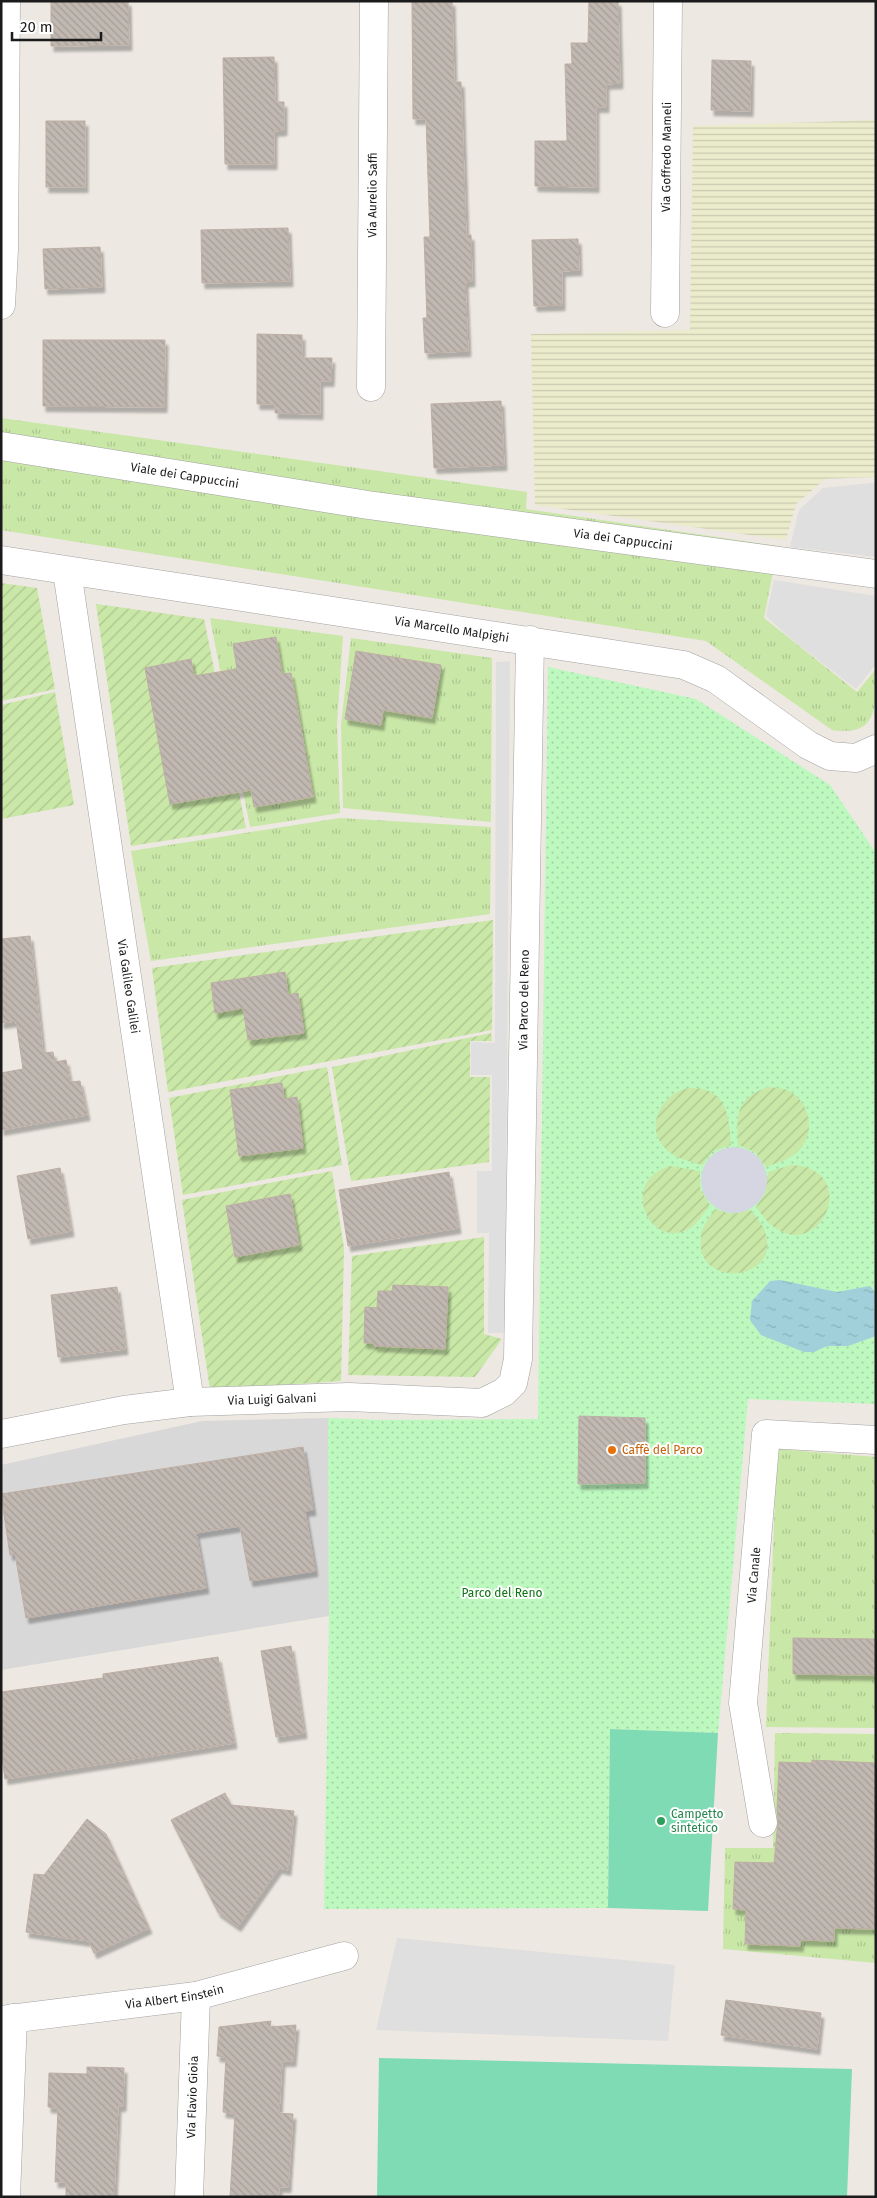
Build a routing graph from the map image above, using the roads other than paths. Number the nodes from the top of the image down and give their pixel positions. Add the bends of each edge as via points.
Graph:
1 (6, 1) edge
2 (374, 1) edge
3 (668, 1) edge
4 (1, 305) edge
5 (664, 313) dead end
6 (372, 386) dead end
7 (1, 446) edge
8 (368, 505) joint
9 (1, 560) edge
10 (67, 571) junction
11 (876, 574) edge
12 (530, 640) junction
13 (876, 749) edge
14 (518, 1359) joint
15 (190, 1402) junction
16 (1, 1434) edge
17 (876, 1440) edge
18 (763, 1823) dead end
19 (344, 1956) dead end
20 (196, 1996) junction
21 (7, 2019) edge
22 (6, 2197) edge
23 (189, 2197) edge

1 - 4 street
2 - 6 street, Via Aurelio Saffi
3 - 5 street, Via Goffredo Mameli
7 - 8 street, Viale dei Cappuccini
8 - 11 street, Via dei Cappuccini
9 - 10 street, Via Marcello Malpighi
10 - 12 street, Via Marcello Malpighi
10 - 15 street, Via Galileo Galilei
12 - 13 street, Via Marcello Malpighi via 684,665 716,679 808,745 830,756 856,758
12 - 14 street, Via Parco del Reno
14 - 15 street, Via Luigi Galvani via 512,1383 498,1396 482,1403 349,1397
15 - 16 street, Via Luigi Galvani via 124,1410
17 - 18 street, Via Canale via 766,1434 743,1703
19 - 20 street, Via Albert Einstein
20 - 21 street, Via Albert Einstein
20 - 23 street, Via Flavio Gioia
21 - 22 street

